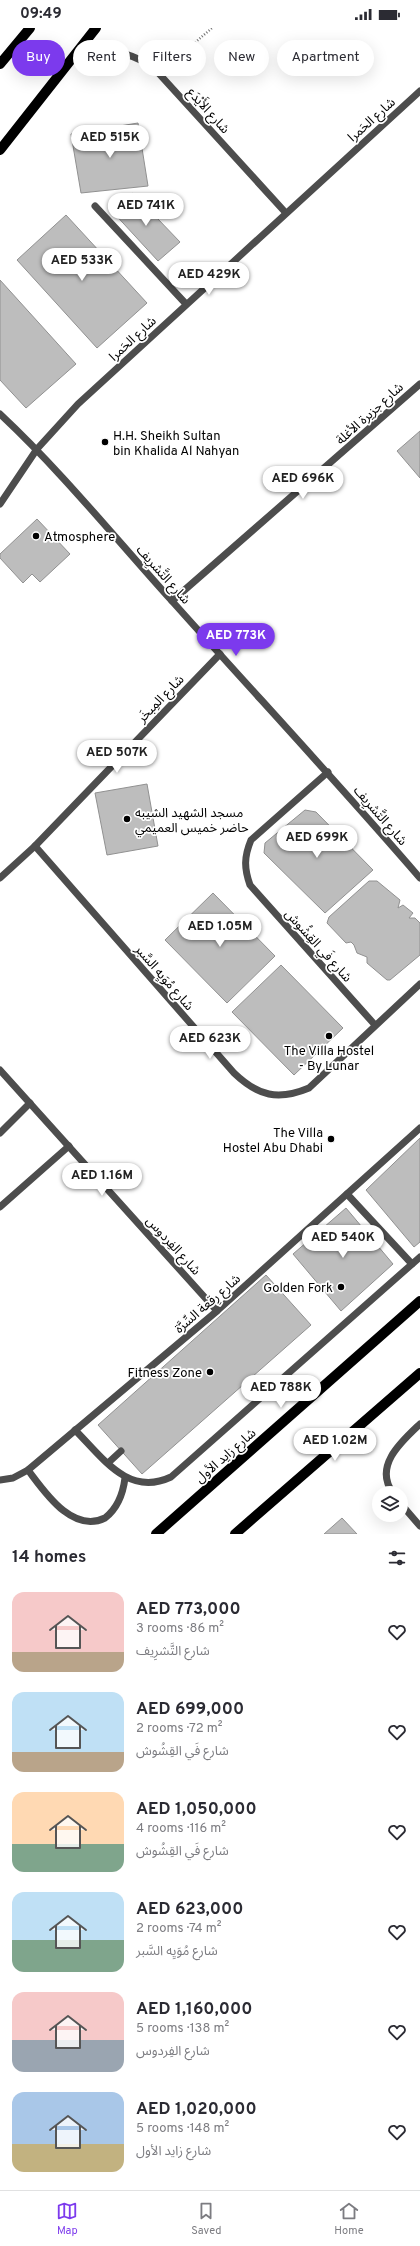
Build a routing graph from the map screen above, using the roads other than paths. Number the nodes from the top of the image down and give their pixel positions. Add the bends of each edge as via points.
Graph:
1 (30, 28) edge
2 (96, 28) edge
3 (86, 40) edge
4 (130, 54) edge
5 (73, 56) edge
6 (0, 64) edge
7 (420, 90) edge
8 (0, 150) edge
9 (95, 206) dead end
10 (285, 212) junction
11 (186, 304) junction
12 (420, 384) edge
13 (0, 414) edge
14 (37, 449) junction
15 (0, 504) edge
16 (172, 601) junction
17 (220, 654) junction
18 (328, 772) junction
19 (35, 846) junction
20 (0, 878) edge
21 (420, 878) edge
22 (420, 984) edge
23 (375, 1025) junction
24 (0, 1070) edge
25 (30, 1104) junction
26 (420, 1128) edge
27 (0, 1133) edge
28 (69, 1146) junction
29 (347, 1194) junction
30 (0, 1207) edge
31 (420, 1257) edge
32 (412, 1264) junction
33 (420, 1301) edge
34 (218, 1311) junction
35 (420, 1373) edge
36 (420, 1424) edge
37 (75, 1430) junction
38 (121, 1451) dead end
39 (108, 1462) junction
40 (28, 1470) junction
41 (124, 1478) junction
42 (0, 1480) edge
43 (390, 1486) edge
44 (408, 1512) edge
45 (420, 1526) edge
46 (156, 1534) edge
47 (235, 1534) edge

1 - 6 main road
2 - 3 main road
4 - 10 street, شارع الأَيْدَع via 160,73
5 - 8 main road
7 - 10 street, شارع الحَمرا
9 - 11 street
10 - 11 street, شارع الحَمرا
11 - 14 street, شارع الحَمرا via 78,404
12 - 16 street, شارع جزيرة الأغلة
13 - 14 street, شارع التَّشرِيف
14 - 15 street, شارع الحَمرا
14 - 16 street, شارع التَّشرِيف
16 - 17 street, شارع التَّشرِيف
17 - 18 street, شارع التَّشرِيف
17 - 19 street, شارع المِبخَر
18 - 21 street, شارع التَّشرِيف
18 - 23 street, شارع فَي القِشُوش via 251,840 245,854 245,870 250,885
19 - 20 street, شارع المِبخَر
19 - 23 street, شارع مُوَيِه السَّبر via 246,1085 277,1096 309,1088
22 - 23 street, شارع مُوَيِه السَّبر
24 - 25 street, شارع الفِردوس
25 - 27 street
25 - 28 street, شارع الفِردوس
26 - 29 street, شارع رِقعة السِّرَّة
28 - 30 street
28 - 34 street, شارع الفِردوس
29 - 32 street
29 - 34 street, شارع رِقعة السِّرَّة
31 - 32 street
32 - 41 street via 171,1477 149,1484
33 - 46 main road, شارع زايد الأول
34 - 37 street, شارع رِقعة السِّرَّة
35 - 47 main road
36 - 43 street via 392,1452 387,1477
37 - 39 street
37 - 40 street, شارع رِقعة السِّرَّة
38 - 39 street
39 - 41 street
40 - 41 street via 59,1511 73,1522 81,1524 92,1524 110,1514 121,1497
40 - 42 street, شارع رِقعة السِّرَّة via 13,1478
44 - 45 street

